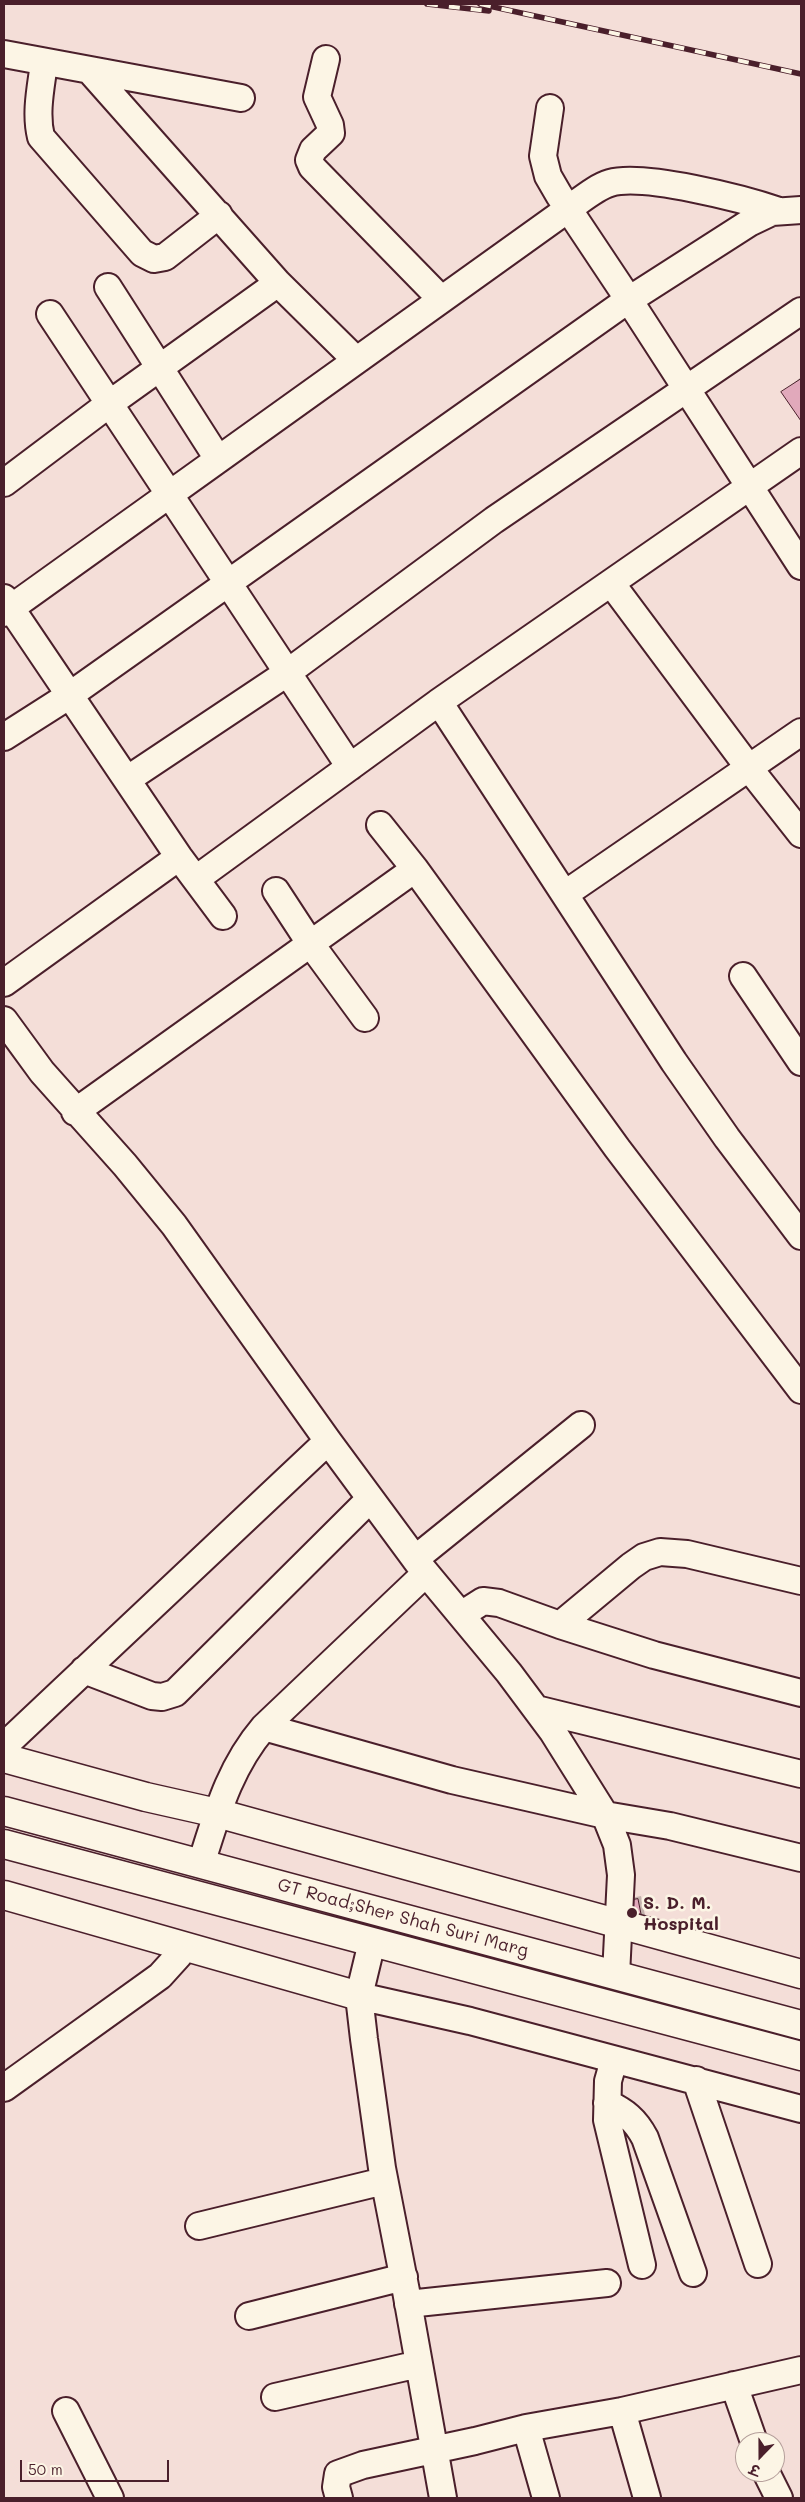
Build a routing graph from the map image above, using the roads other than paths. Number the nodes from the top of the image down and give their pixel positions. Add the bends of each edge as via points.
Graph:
1 (4, 54) edge
2 (326, 59) dead end
3 (44, 62) junction
4 (91, 72) junction
5 (241, 98) dead end
6 (550, 108) dead end
7 (568, 209) junction
8 (790, 211) edge
9 (219, 215) junction
10 (278, 283) junction
11 (108, 287) dead end
12 (442, 299) junction
13 (629, 300) junction
14 (801, 311) edge
15 (50, 314) dead end
16 (356, 360) junction
17 (158, 369) junction
18 (687, 389) junction
19 (109, 404) junction
20 (801, 451) edge
21 (218, 459) junction
22 (4, 483) edge
23 (750, 487) junction
24 (167, 494) junction
25 (801, 566) edge
26 (228, 582) junction
27 (611, 583) junction
28 (6, 607) edge
29 (287, 673) junction
30 (70, 695) junction
31 (439, 702) junction
32 (801, 732) edge
33 (4, 736) edge
34 (350, 767) junction
35 (749, 768) junction
36 (128, 779) junction
37 (380, 825) dead end
38 (801, 834) edge
39 (179, 857) junction
40 (415, 869) junction
41 (196, 879) junction
42 (276, 890) dead end
43 (565, 894) junction
44 (223, 916) dead end
45 (310, 943) junction
46 (743, 976) dead end
47 (4, 983) edge
48 (365, 1018) dead end
49 (4, 1020) edge
50 (801, 1062) edge
51 (76, 1112) junction
52 (801, 1236) edge
53 (801, 1390) edge
54 (581, 1425) dead end
55 (328, 1442) junction
56 (370, 1499) junction
57 (420, 1566) junction
58 (801, 1581) edge
59 (461, 1615) junction
60 (560, 1625) junction
61 (84, 1670) junction
62 (801, 1693) edge
63 (536, 1709) junction
64 (264, 1727) junction
65 (4, 1746) edge
66 (4, 1758) edge
67 (801, 1774) edge
68 (4, 1811) edge
69 (217, 1813) junction
70 (605, 1815) junction
71 (4, 1844) edge
72 (801, 1858) edge
73 (201, 1864) junction
74 (4, 1895) edge
75 (617, 1925) junction
76 (372, 1942) junction
77 (182, 1946) junction
78 (801, 1974) edge
79 (616, 1975) junction
80 (359, 1996) junction
81 (801, 2025) edge
82 (801, 2056) edge
83 (614, 2060) junction
84 (696, 2080) junction
85 (4, 2088) edge
86 (607, 2104) junction
87 (801, 2108) edge
88 (384, 2181) junction
89 (199, 2226) dead end
90 (758, 2264) dead end
91 (642, 2266) dead end
92 (693, 2273) dead end
93 (404, 2277) junction
94 (607, 2283) dead end
95 (408, 2304) junction
96 (249, 2316) dead end
97 (419, 2364) junction
98 (801, 2370) edge
99 (734, 2385) junction
100 (275, 2397) dead end
101 (622, 2410) junction
102 (66, 2411) dead end
103 (526, 2428) junction
104 (750, 2432) edge
105 (433, 2451) junction
106 (771, 2482) edge
107 (110, 2498) edge
108 (339, 2498) edge
109 (442, 2498) edge
110 (546, 2498) edge
111 (647, 2498) edge
112 (779, 2498) edge

1 - 3 street
2 - 12 street via 317,97 331,133 313,150 309,160 312,168
3 - 4 street
3 - 9 street via 39,127 42,137 142,253 154,259 165,257
4 - 5 street
4 - 9 street
6 - 7 street via 543,156 548,176
7 - 8 street via 608,183 622,180 741,198
7 - 12 street
7 - 13 street
8 - 13 street via 750,223
9 - 10 street
10 - 16 street
10 - 17 street
11 - 17 street
12 - 16 street
13 - 18 street
13 - 26 street
14 - 18 street
15 - 19 street
16 - 21 street
17 - 19 street
17 - 21 street
18 - 23 street
18 - 29 street via 494,520
19 - 22 street
19 - 24 street
20 - 23 street
21 - 24 street
23 - 25 street
23 - 27 street
24 - 26 street
24 - 28 street
26 - 29 street
26 - 30 street
27 - 31 street
27 - 35 street
28 - 30 street
29 - 34 street
29 - 36 street
30 - 33 street
30 - 36 street
31 - 34 street
31 - 43 street
32 - 35 street
34 - 41 street
35 - 38 street
35 - 43 street
36 - 39 street
37 - 40 street
39 - 41 street
39 - 47 street
40 - 45 street
40 - 53 street via 617,1148
41 - 44 street
42 - 45 street
43 - 52 street via 674,1062
45 - 48 street
45 - 51 street
46 - 50 street
49 - 51 street
51 - 55 street via 174,1225
54 - 57 street
55 - 56 street
55 - 61 street
56 - 57 street
56 - 61 street via 175,1693 152,1696
57 - 59 street
57 - 64 street
58 - 60 street via 687,1554 660,1552 631,1566
59 - 60 street via 487,1600
59 - 63 street
60 - 62 street via 654,1655
61 - 65 street
63 - 67 street
63 - 70 street
64 - 69 street via 246,1748
64 - 70 street via 452,1780
66 - 69 main road
68 - 73 main road, GT Road;Sher Shah Suri Marg
69 - 73 street
69 - 75 main road
70 - 72 street via 670,1826
70 - 75 street via 617,1845 621,1875
71 - 76 main road, GT Road;Sher Shah Suri Marg
73 - 79 main road, GT Road;Sher Shah Suri Marg
74 - 77 main road
75 - 78 main road
75 - 79 street
76 - 80 street
76 - 82 main road, GT Road;Sher Shah Suri Marg
77 - 80 main road
77 - 85 street via 179,1955 160,1976
79 - 81 main road, GT Road;Sher Shah Suri Marg
80 - 83 street via 470,2021
80 - 88 street
83 - 84 street
83 - 86 street via 608,2081
84 - 87 street
84 - 90 street
86 - 91 street via 613,2148
86 - 92 street via 627,2113 636,2122
88 - 89 street
88 - 93 street
93 - 95 street
93 - 96 street
94 - 95 street
95 - 97 street
97 - 100 street
97 - 105 street
98 - 99 street
99 - 101 street
99 - 104 street
101 - 103 street
101 - 111 street
102 - 107 street
103 - 105 street
103 - 110 street
105 - 108 street via 344,2470 336,2479
105 - 109 street
106 - 112 street

